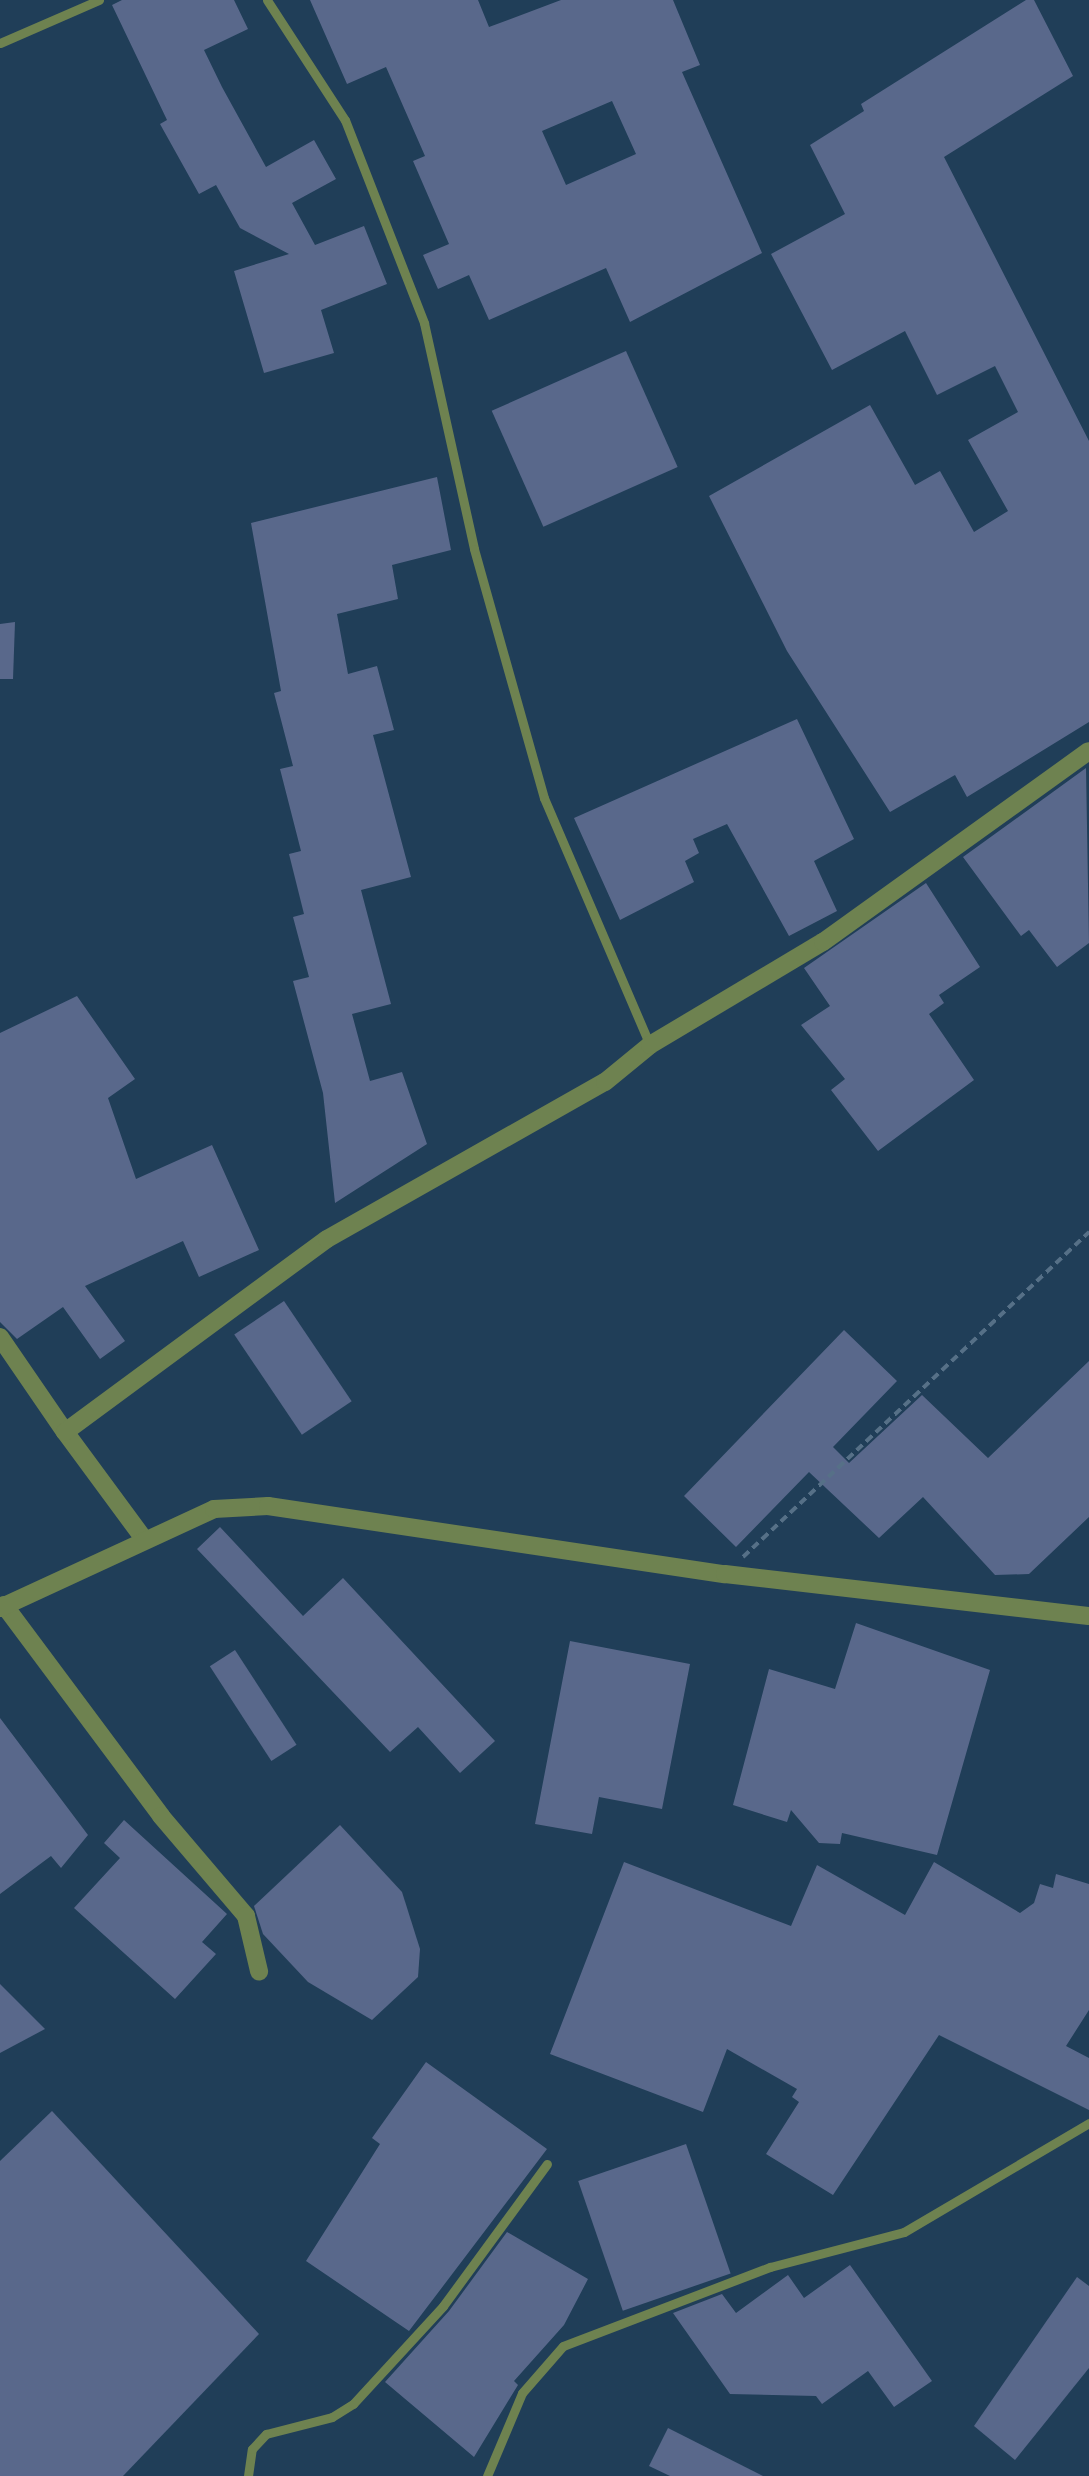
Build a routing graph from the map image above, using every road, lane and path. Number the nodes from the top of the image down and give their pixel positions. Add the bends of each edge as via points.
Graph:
1 (99, 0) edge
2 (267, 0) edge
3 (0, 43) edge
4 (1089, 752) edge
5 (650, 1046) junction
6 (1089, 1232) edge
7 (0, 1337) edge
8 (65, 1432) junction
9 (144, 1539) junction
10 (726, 1574) junction
11 (2, 1607) edge
12 (1089, 1616) edge
13 (259, 1971) dead end
14 (1089, 2122) edge
15 (547, 2164) dead end
16 (248, 2476) edge
17 (487, 2476) edge

1 - 3 lane
2 - 5 lane via 345,120 424,323 474,549 544,798
4 - 5 street via 823,942
5 - 8 street via 604,1082 327,1239
6 - 10 path
7 - 8 street
8 - 9 street
9 - 10 street via 214,1509 268,1506
9 - 11 street
10 - 12 street
11 - 13 street via 246,1916
14 - 17 lane via 904,2232 770,2267 563,2346 522,2393
15 - 16 lane via 443,2306 353,2404 332,2418 266,2434 252,2449

